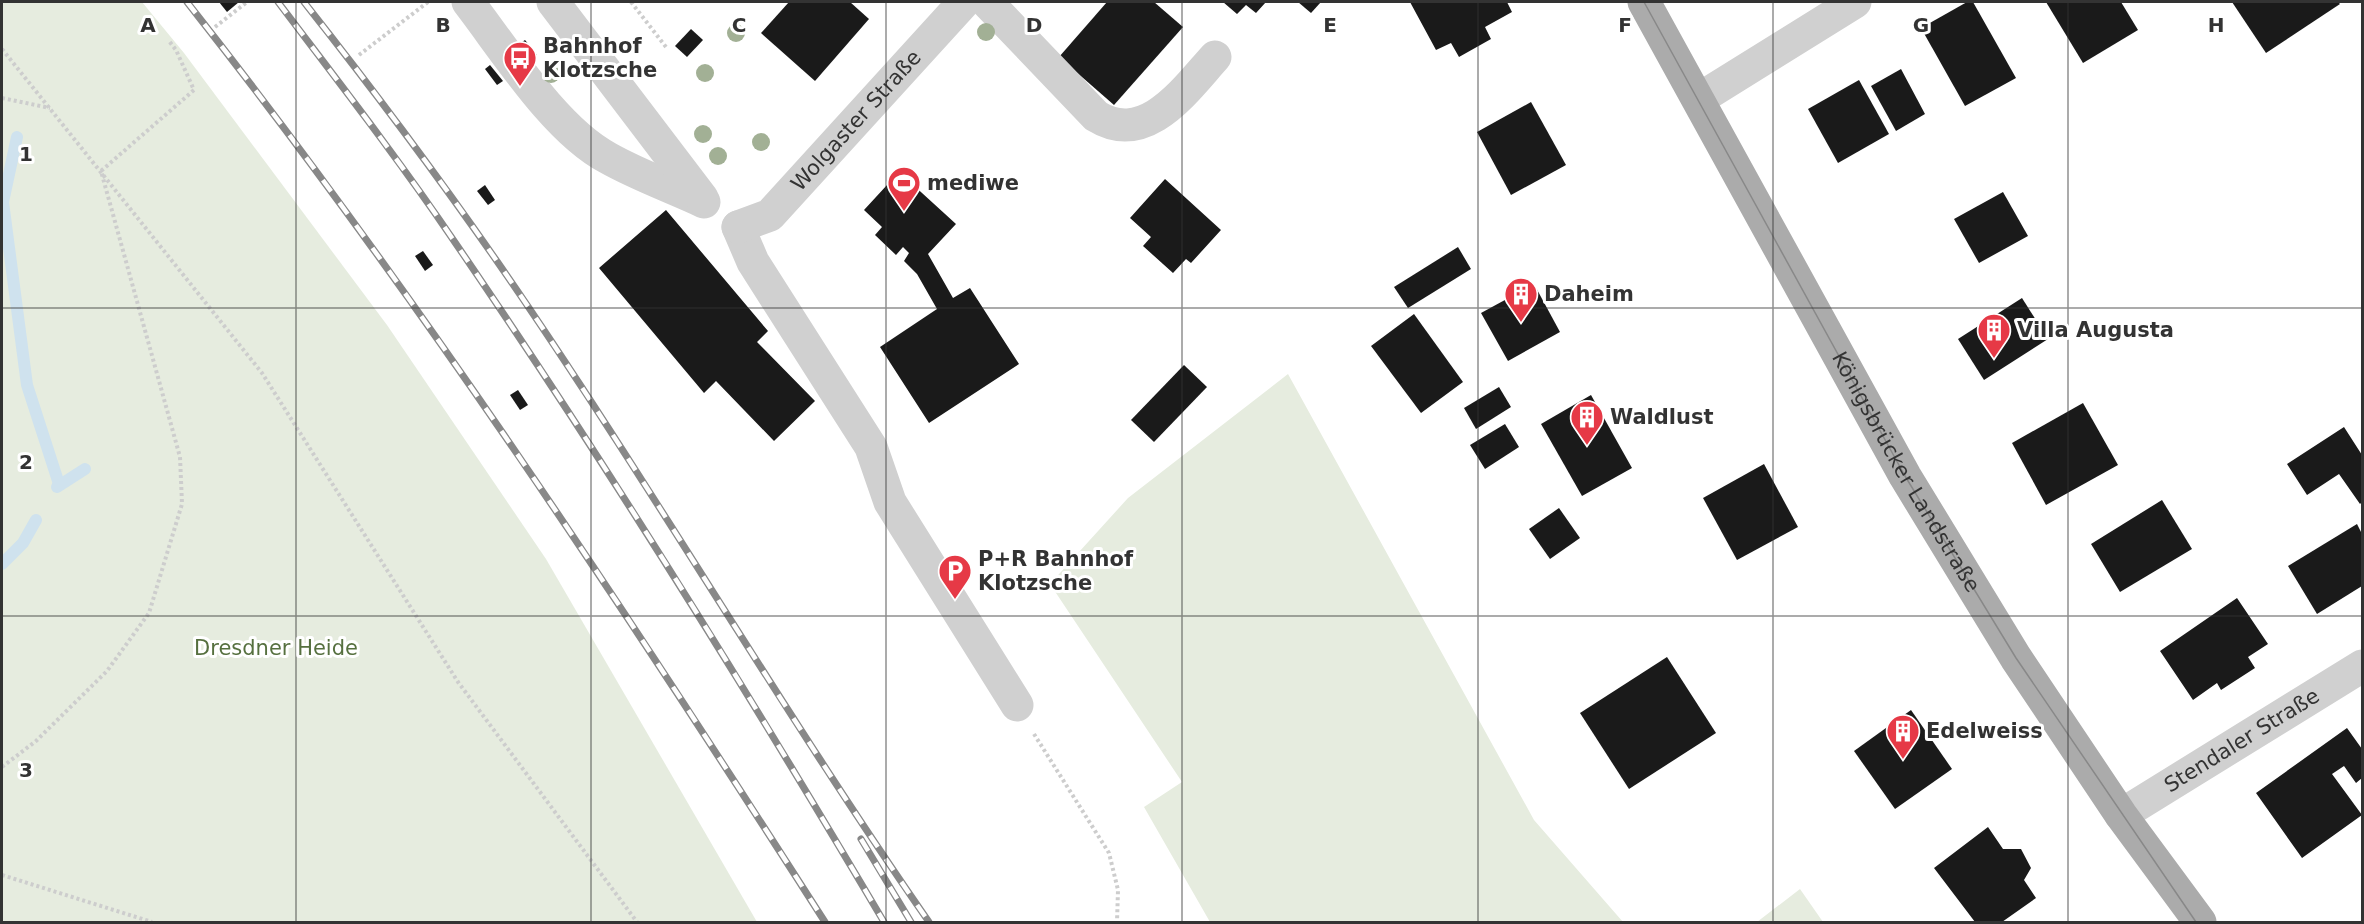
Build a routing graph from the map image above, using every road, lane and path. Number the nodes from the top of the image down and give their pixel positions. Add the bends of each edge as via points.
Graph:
1 (247, 2) edge
2 (428, 2) edge
3 (468, 2) edge
4 (553, 2) edge
5 (631, 2) edge
6 (964, 2) edge
7 (987, 2) edge
8 (1644, 2) edge
9 (1855, 2) edge
10 (215, 27) dead end
11 (169, 40) dead end
12 (666, 47) dead end
13 (2, 49) edge
14 (358, 56) dead end
15 (1215, 57) dead end
16 (2, 98) edge
17 (1699, 99) junction
18 (51, 108) junction
19 (101, 171) junction
20 (704, 202) junction
21 (738, 227) junction
22 (2362, 666) edge
23 (1017, 705) joint
24 (2, 767) edge
25 (2121, 814) junction
26 (2, 875) edge
27 (152, 922) edge
28 (637, 922) edge
29 (1117, 922) edge
30 (2199, 922) edge

1 - 10 path
2 - 14 path
3 - 20 street via 574,134 606,158
4 - 20 street
5 - 12 path
6 - 21 street, Wolgaster Straße via 770,215
7 - 15 street via 1096,116 1110,124 1136,123 1155,117
8 - 17 main road, Königsbrücker Landstraße
9 - 17 street
11 - 19 path via 194,90
13 - 18 path
16 - 18 path
17 - 25 main road, Königsbrücker Landstraße via 1905,476 2016,657
18 - 19 path
19 - 24 path via 180,457 182,504 149,613 106,671 36,741
19 - 28 path via 262,373 458,682
20 - 21 street
21 - 23 street via 753,262 871,447 890,502
22 - 25 street, Stendaler Straße
23 - 29 path via 1109,854 1118,890
25 - 30 main road, Königsbrücker Landstraße
26 - 27 path

